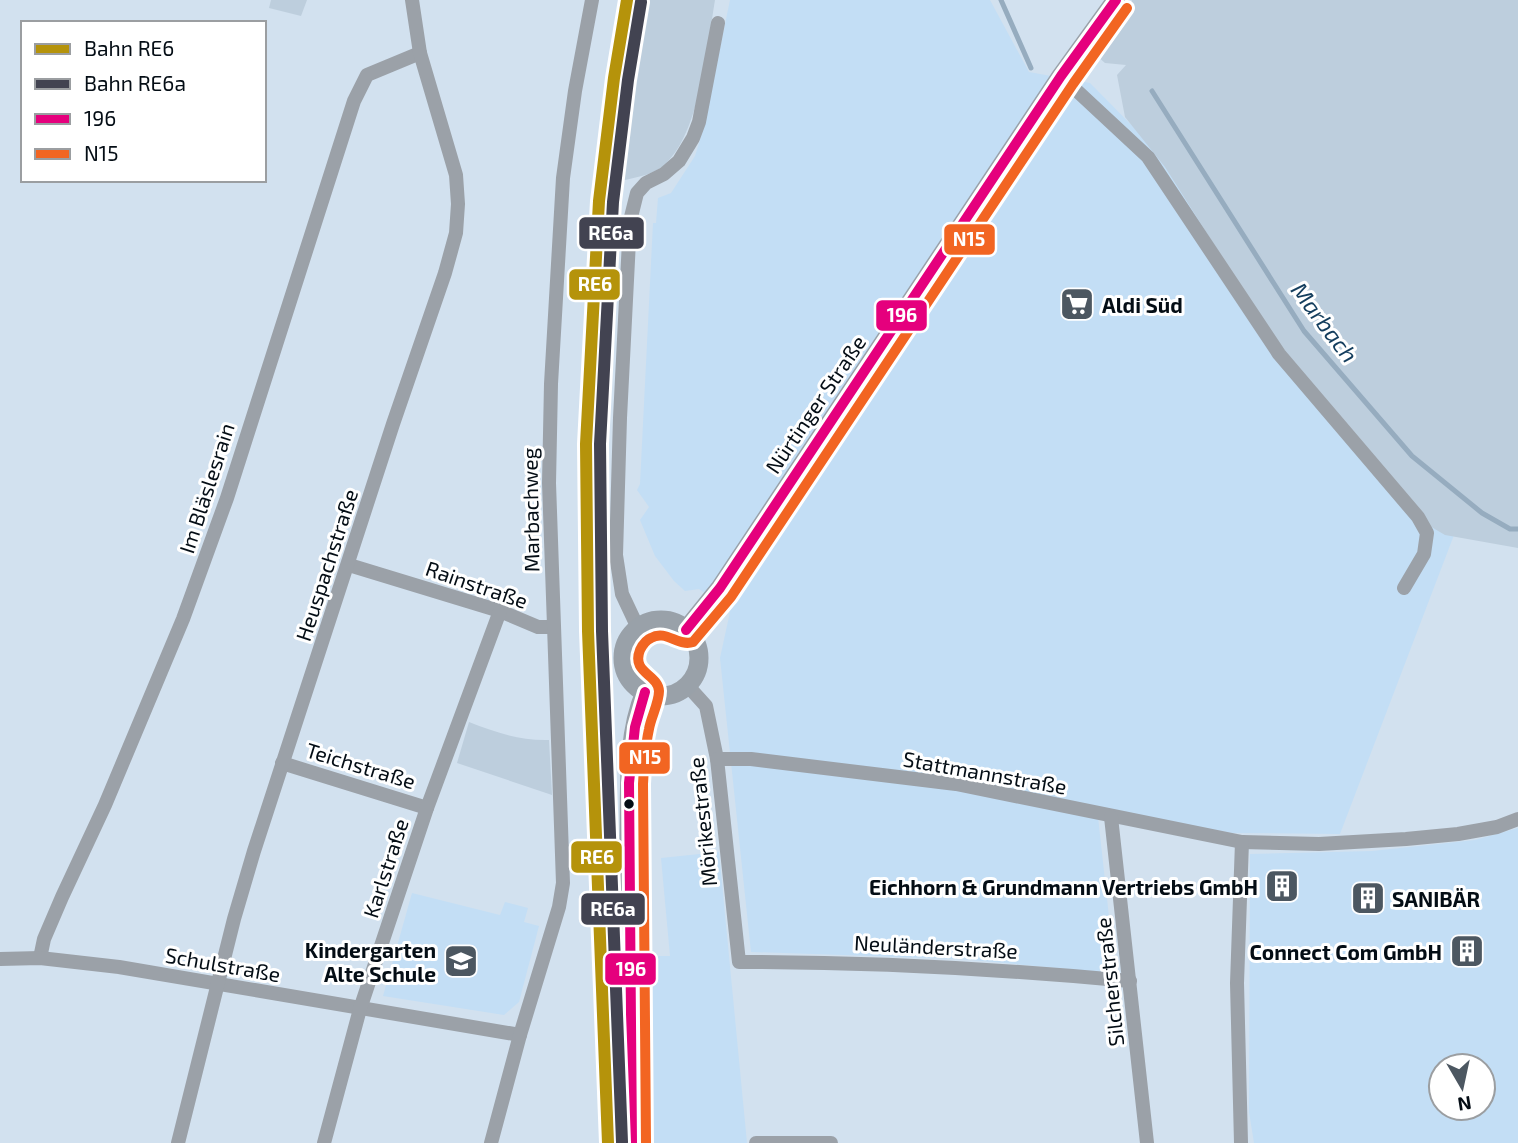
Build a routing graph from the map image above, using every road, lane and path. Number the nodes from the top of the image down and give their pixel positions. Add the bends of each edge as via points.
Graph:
1 (412, 0) edge
2 (592, 0) edge
3 (1116, 0) edge
4 (718, 23) dead end
5 (420, 53) junction
6 (1061, 76) junction
7 (349, 565) junction
8 (1404, 589) dead end
9 (500, 611) junction
10 (553, 627) junction
11 (638, 628) junction
12 (686, 629) junction
13 (687, 685) junction
14 (645, 692) junction
15 (717, 759) junction
16 (282, 763) junction
17 (427, 808) junction
18 (1111, 817) junction
19 (1518, 820) edge
20 (1242, 842) junction
21 (40, 958) junction
22 (0, 959) edge
23 (739, 962) joint
24 (1130, 981) junction
25 (219, 984) junction
26 (360, 1009) junction
27 (520, 1035) junction
28 (756, 1142) edge
29 (178, 1143) edge
30 (324, 1143) edge
31 (491, 1143) edge
32 (632, 1143) edge
33 (831, 1143) edge
34 (1147, 1143) edge
35 (1241, 1143) edge

1 - 5 street, Heuspachstraße
2 - 10 street, Marbachweg via 563,178 551,384
3 - 6 main road, Nürtinger Straße
4 - 11 street via 693,138 679,161 637,193 630,221 616,555 622,594
5 - 7 street, Heuspachstraße via 456,175 456,233
5 - 21 street, Im Bläslesrain via 367,75 354,102 227,498 183,619 57,908
6 - 8 street via 1148,157 1279,354 1418,517 1427,533 1424,554
6 - 12 main road, Nürtinger Straße via 725,580
7 - 9 street, Rainstraße
7 - 16 street, Heuspachstraße
9 - 10 street, Rainstraße via 538,627
9 - 17 street, Karlstraße
10 - 27 street, Marbachweg via 563,883
11 - 12 main road via 663,621
11 - 14 main road via 626,643 624,663 629,678
12 - 13 main road via 698,652 697,670
13 - 14 main road via 668,695
13 - 15 street, Mörikestraße via 706,706
14 - 32 main road via 635,715 631,773 627,953
15 - 18 street, Stattmannstraße via 751,759 956,784
15 - 23 street, Mörikestraße
16 - 17 street, Teichstraße
16 - 25 street, Heuspachstraße
17 - 26 street, Karlstraße
18 - 20 street, Stattmannstraße
18 - 24 street, Silcherstraße
19 - 20 street, Stattmannstraße via 1458,834 1406,839
20 - 35 street via 1237,983
21 - 22 street, Schulstraße
21 - 25 street, Schulstraße
23 - 24 street, Neuländerstraße via 979,968
24 - 34 street, Silcherstraße
25 - 26 street, Schulstraße
25 - 29 street, Heuspachstraße
26 - 27 street, Schulstraße
26 - 30 street, Karlstraße
27 - 31 street
28 - 33 street

